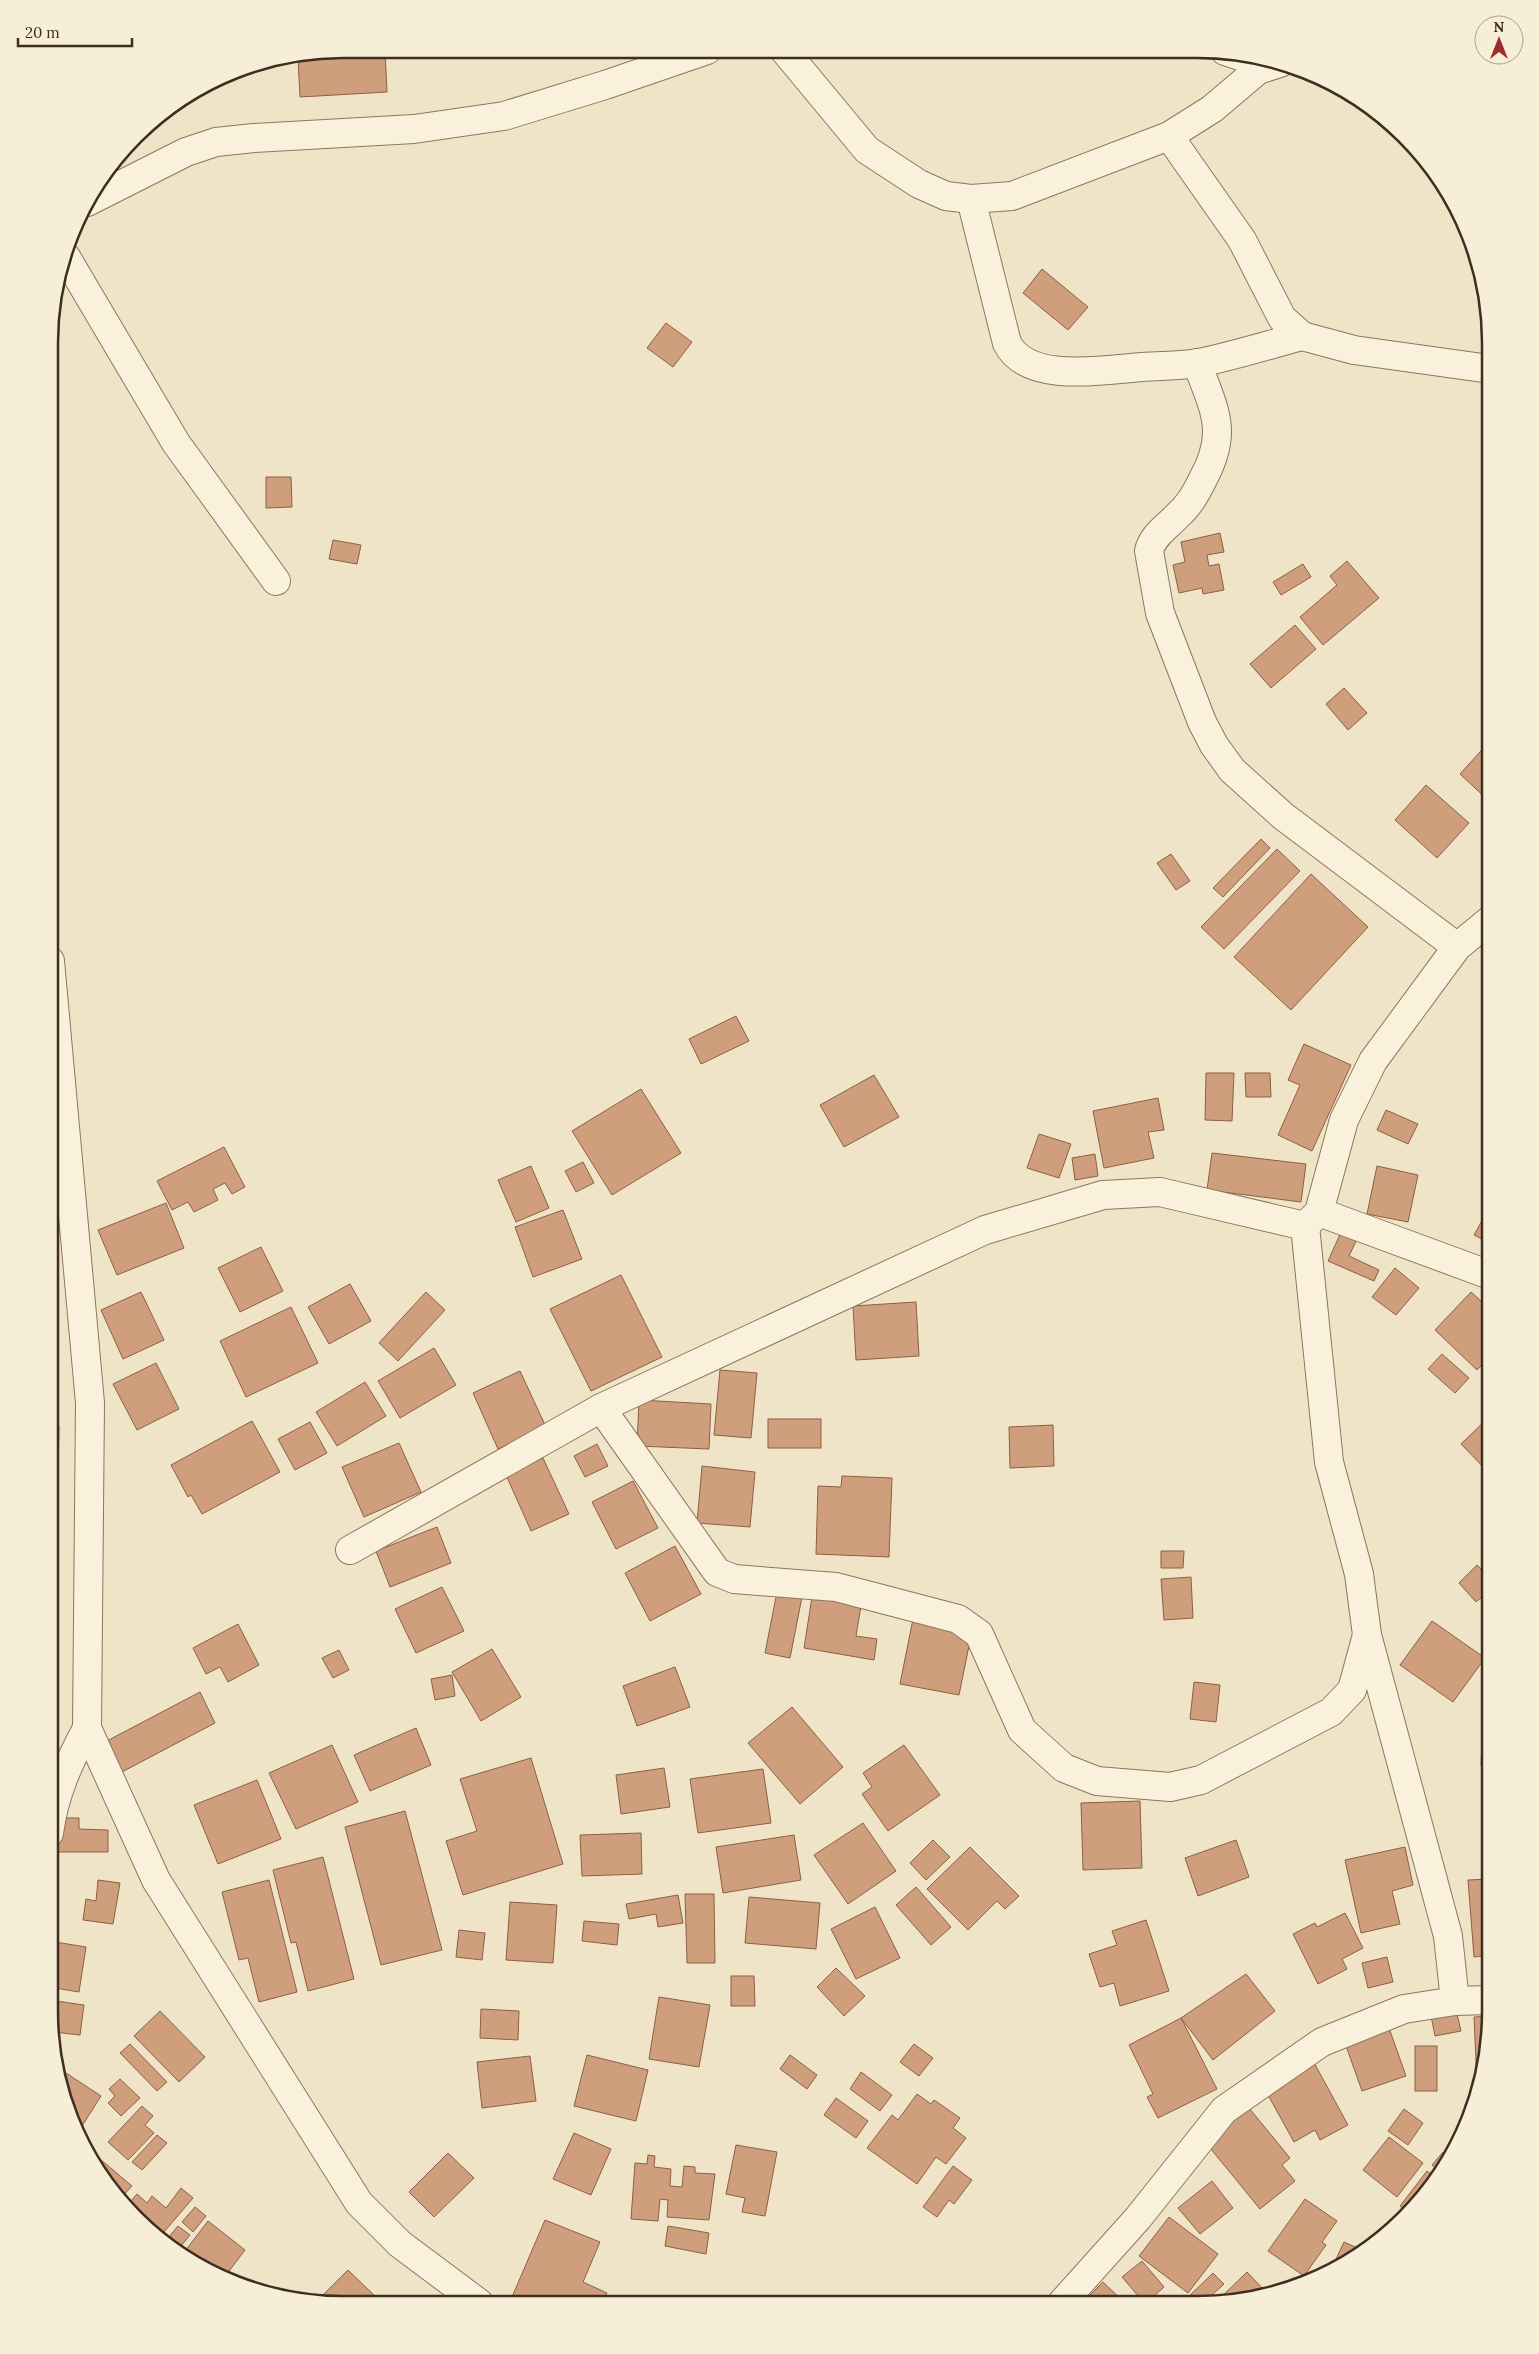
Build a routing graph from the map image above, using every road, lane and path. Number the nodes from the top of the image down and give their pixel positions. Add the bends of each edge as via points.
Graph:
1 (684, 58) edge
2 (791, 58) edge
3 (1269, 67) edge
4 (1169, 136) junction
5 (971, 199) junction
6 (95, 201) edge
7 (69, 262) edge
8 (1302, 336) junction
9 (1197, 363) junction
10 (1482, 368) edge
11 (276, 581) dead end
12 (1482, 927) edge
13 (1457, 947) junction
14 (58, 1049) edge
15 (1312, 1219) junction
16 (1482, 1272) edge
17 (601, 1408) junction
18 (350, 1550) dead end
19 (1368, 1635) junction
20 (87, 1728) junction
21 (58, 1792) edge
22 (1482, 2000) edge
23 (1455, 2001) junction
24 (470, 2296) edge
25 (1068, 2296) edge

1 - 6 street via 504,116 414,129 216,142 186,152
2 - 5 street via 867,150 919,184 946,196
3 - 4 street
4 - 5 street via 1012,196
4 - 8 street via 1242,240 1282,318
5 - 9 street via 1007,344 1016,357 1039,367 1079,372
7 - 11 street via 176,444
8 - 9 street
8 - 10 street via 1354,350
9 - 13 street via 1215,411 1217,447 1194,496 1151,543 1149,551 1160,613 1202,722 1214,746 1232,770 1283,816
12 - 13 street
13 - 15 street via 1373,1061 1344,1120
14 - 20 street via 90,1403
15 - 16 street
15 - 17 street via 1160,1192 1103,1195 985,1230
15 - 19 street via 1328,1462 1359,1574
17 - 18 street
17 - 19 street via 717,1572 734,1579 836,1587 958,1619 979,1634 1022,1730 1064,1768 1097,1781 1170,1787 1201,1780 1331,1712 1352,1690
19 - 23 street via 1448,1936
20 - 21 street via 64,1772
20 - 24 street via 156,1880 358,2202 400,2244
22 - 23 street
23 - 25 street via 1404,2009 1322,2042 1224,2110 1138,2218

